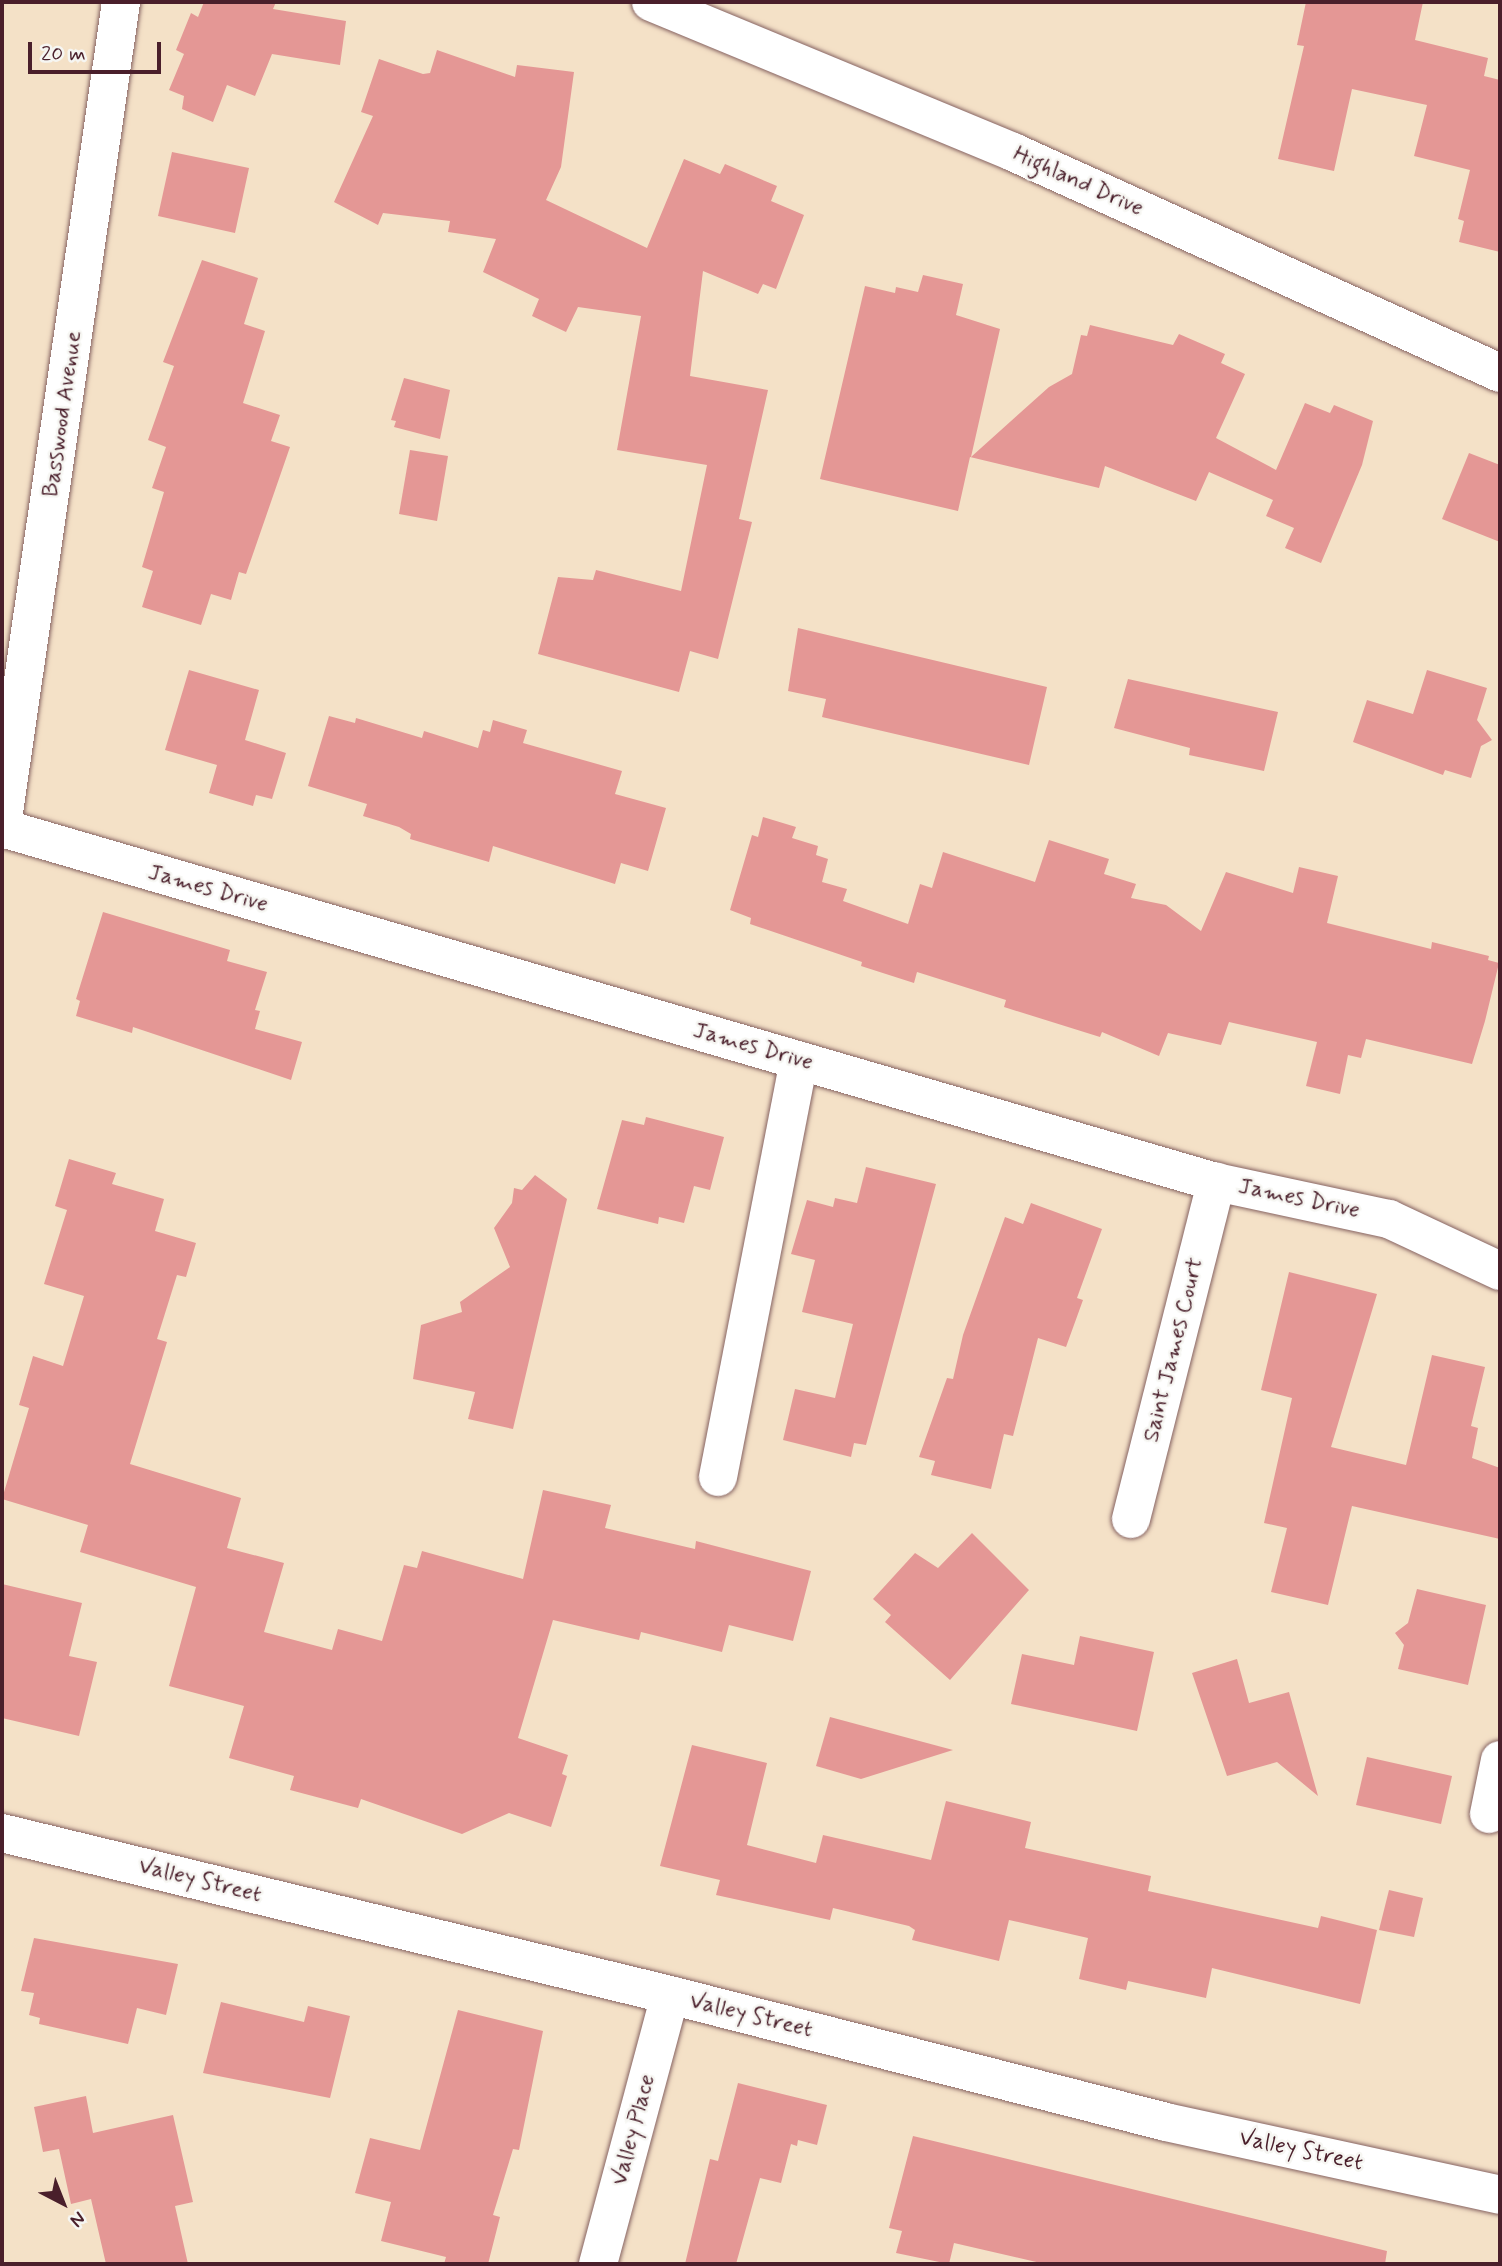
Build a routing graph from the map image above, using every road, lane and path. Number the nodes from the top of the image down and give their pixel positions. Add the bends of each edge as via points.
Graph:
1 (121, 2) edge
2 (651, 2) edge
3 (1500, 373) edge
4 (3, 817) edge
5 (799, 1060) junction
6 (1216, 1182) junction
7 (1500, 1270) edge
8 (718, 1477) dead end
9 (1131, 1519) dead end
10 (1500, 1760) edge
11 (1489, 1814) dead end
12 (2, 1833) edge
13 (670, 1995) junction
14 (1500, 2195) edge
15 (598, 2264) edge

1 - 4 street, Basswood Avenue
2 - 3 street, Highland Drive via 1013,152
4 - 5 street, James Drive
5 - 6 street, James Drive
5 - 8 street
6 - 7 street, James Drive via 1389,1219
6 - 9 street, Saint James Court
10 - 11 street
12 - 13 street, Valley Street
13 - 14 street, Valley Street via 1166,2122
13 - 15 street, Valley Place

